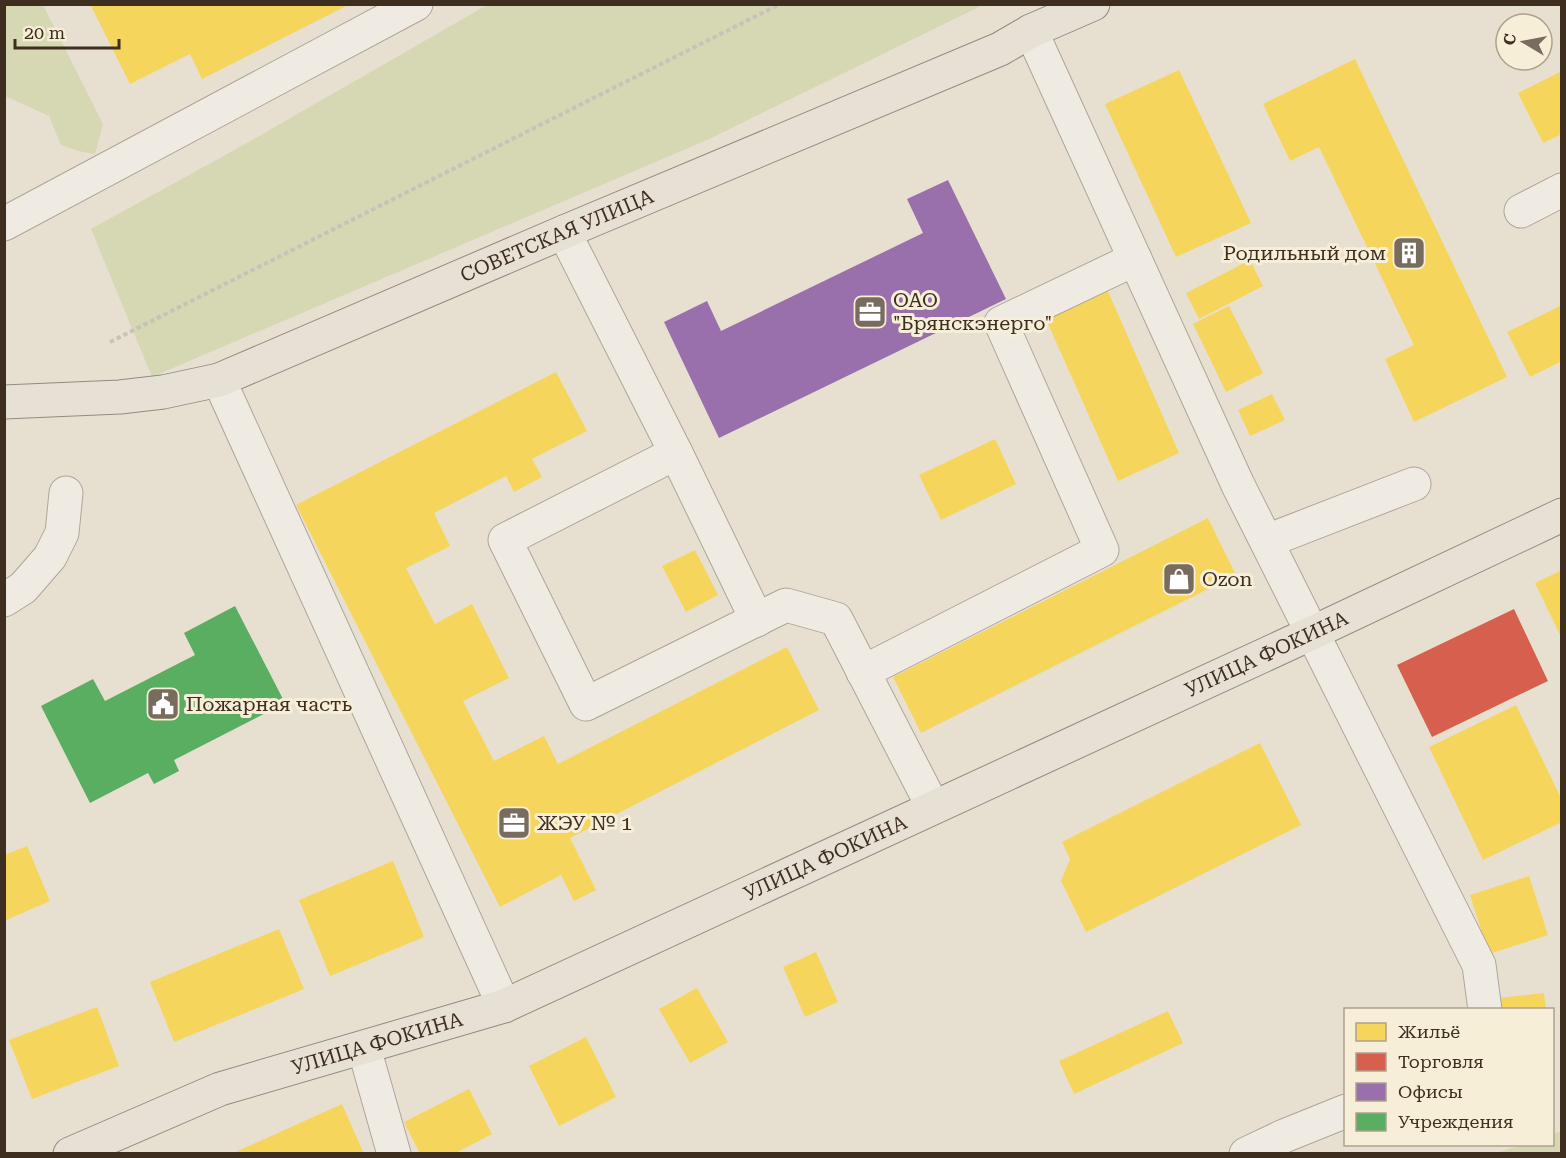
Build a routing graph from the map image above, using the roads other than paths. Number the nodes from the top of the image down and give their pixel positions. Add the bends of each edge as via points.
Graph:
1 (416, 4) edge
2 (1093, 4) edge
3 (1031, 31) junction
4 (1562, 190) edge
5 (1521, 211) dead end
6 (4, 224) edge
7 (564, 232) junction
8 (1135, 259) junction
9 (219, 380) junction
10 (4, 402) edge
11 (676, 453) junction
12 (1414, 484) dead end
13 (66, 493) dead end
14 (1562, 515) edge
15 (1267, 541) junction
16 (4, 600) edge
17 (757, 621) junction
18 (1312, 633) junction
19 (863, 672) junction
20 (933, 807) junction
21 (504, 1006) junction
22 (1485, 1008) edge
23 (364, 1047) junction
24 (1344, 1112) edge
25 (70, 1154) edge
26 (394, 1154) edge
27 (1246, 1154) edge

1 - 6 street
2 - 3 main road, СОВЕТСКАЯ УЛИЦА
3 - 7 main road, СОВЕТСКАЯ УЛИЦА via 1000,49
3 - 8 street
4 - 5 street
7 - 9 main road, СОВЕТСКАЯ УЛИЦА
7 - 11 street
8 - 15 street
8 - 19 street via 1001,323 1102,550
9 - 10 main road, СОВЕТСКАЯ УЛИЦА via 120,397
9 - 21 street
11 - 17 street
11 - 17 street via 505,540 586,704
12 - 15 street
13 - 16 street via 62,532 50,557 23,588
14 - 18 main road, УЛИЦА ФОКИНА
15 - 18 street
17 - 19 street via 786,605 836,619
18 - 20 main road, УЛИЦА ФОКИНА
18 - 22 street via 1479,965
19 - 20 street
20 - 21 main road, УЛИЦА ФОКИНА
21 - 23 main road, УЛИЦА ФОКИНА
23 - 25 main road, УЛИЦА ФОКИНА via 220,1089
23 - 26 street
24 - 27 street

